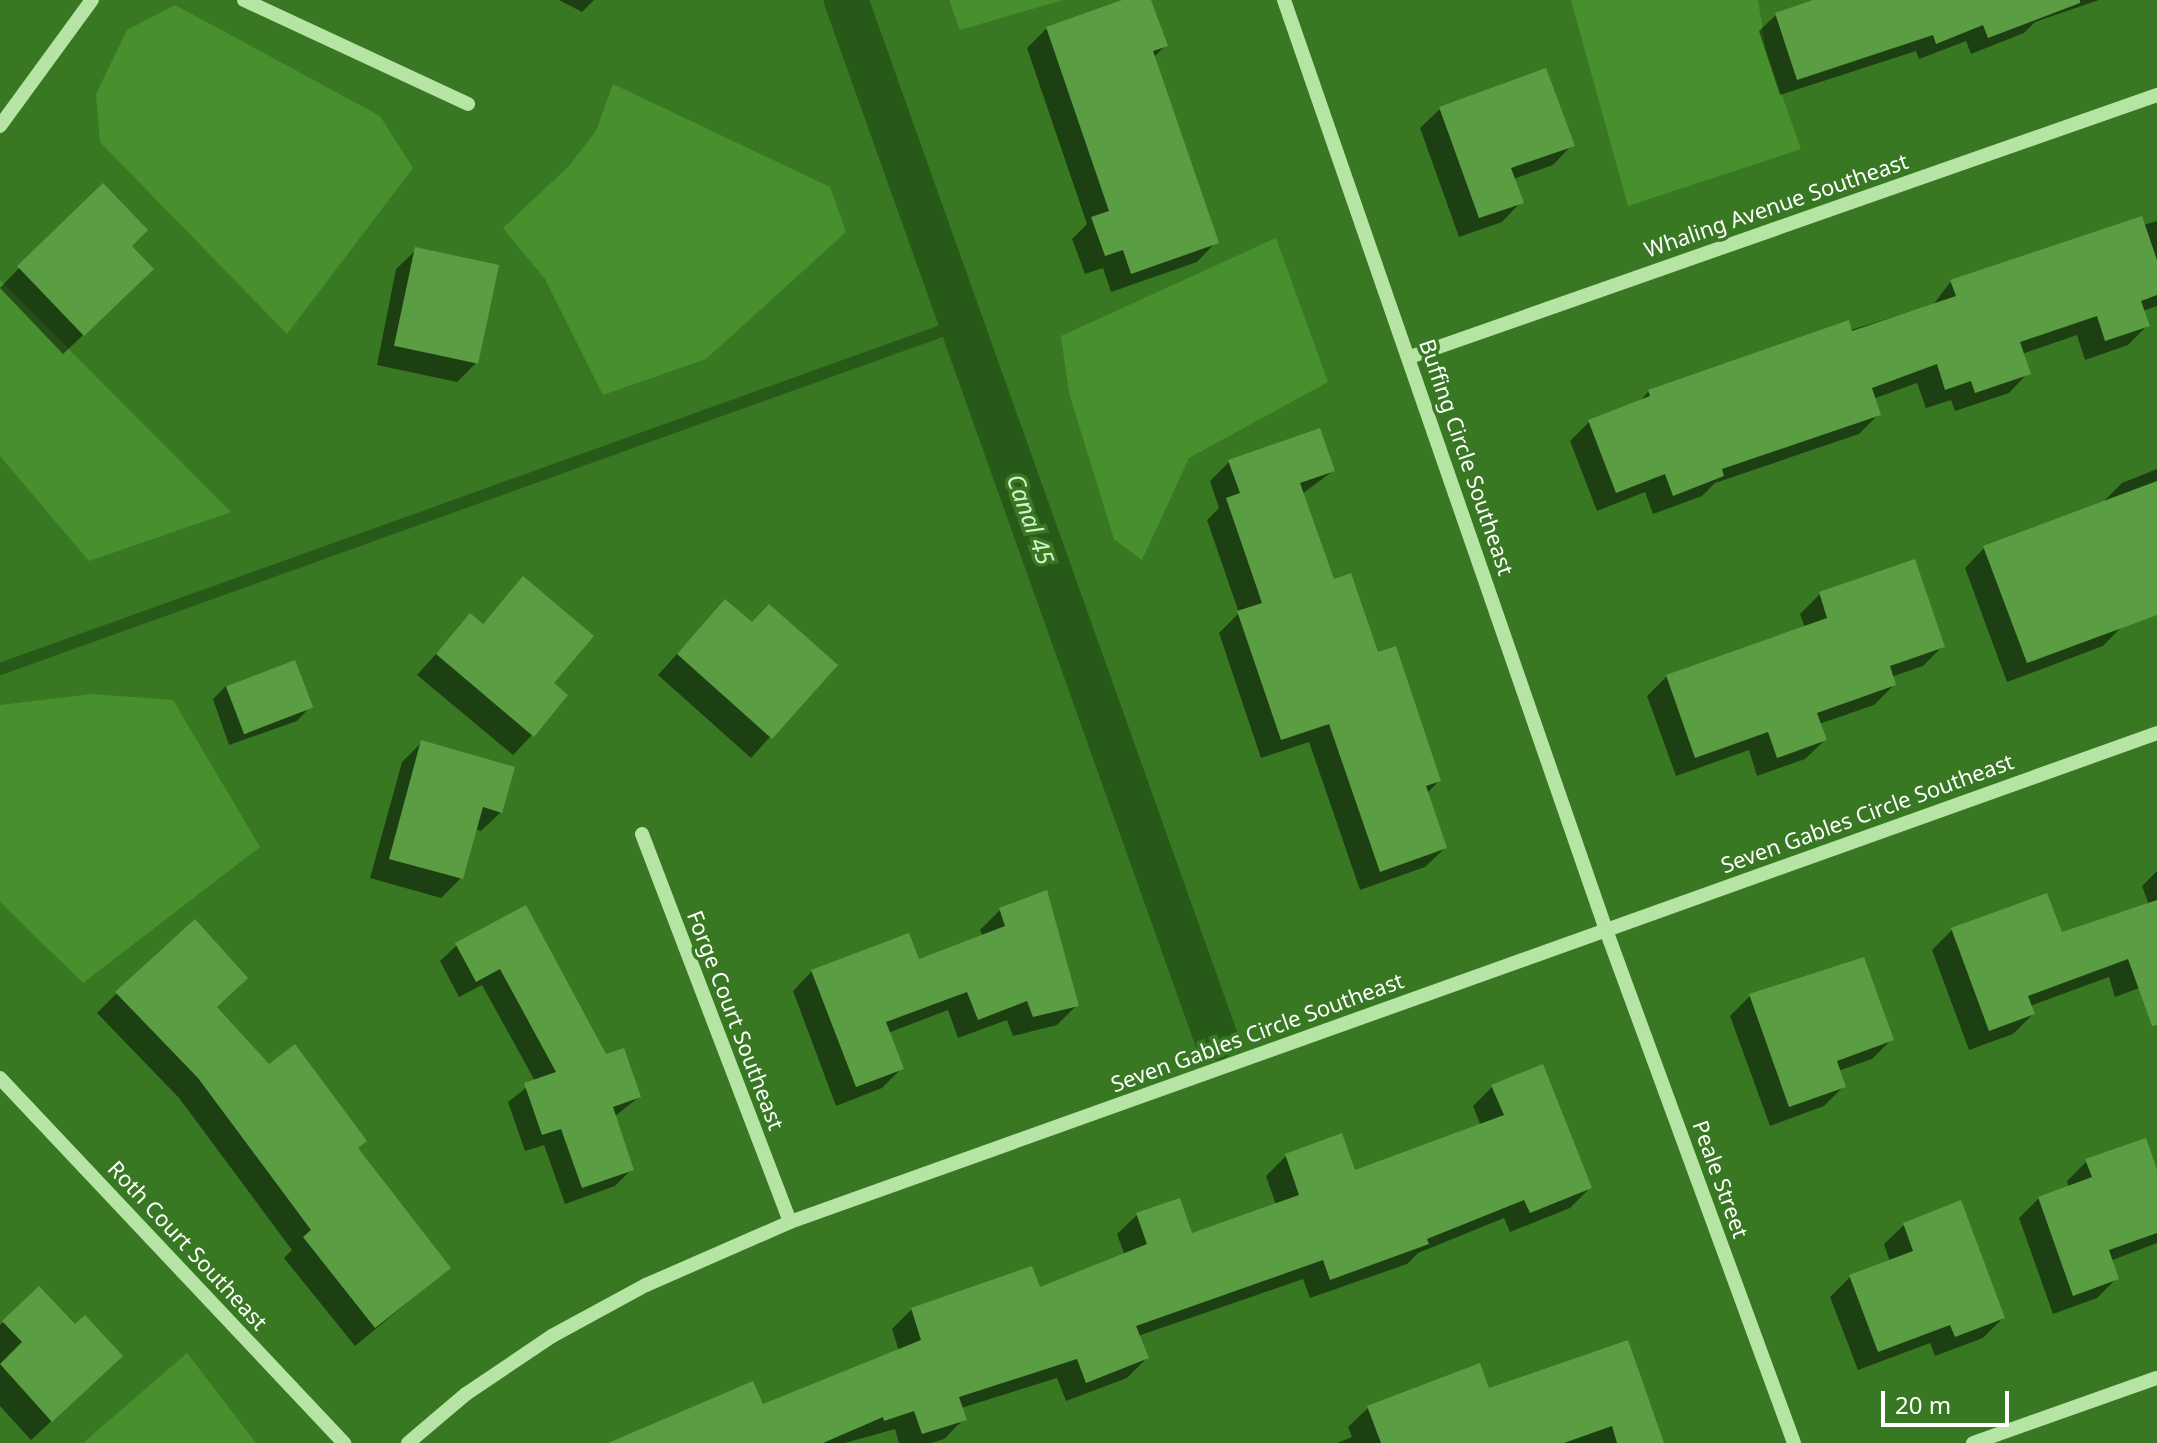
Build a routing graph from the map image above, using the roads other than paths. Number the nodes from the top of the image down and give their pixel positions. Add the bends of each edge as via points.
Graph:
1 (92, 0) edge
2 (244, 0) edge
3 (1284, 0) edge
4 (2157, 95) edge
5 (468, 104) dead end
6 (0, 126) edge
7 (1410, 357) junction
8 (2157, 733) edge
9 (642, 834) dead end
10 (1606, 930) junction
11 (0, 1078) edge
12 (790, 1222) junction
13 (2157, 1378) edge
14 (344, 1443) edge
15 (408, 1443) edge
16 (1794, 1443) edge
17 (1973, 1443) edge

1 - 6 street
2 - 5 street
3 - 7 street, Buffing Circle Southeast
4 - 7 street, Whaling Avenue Southeast
7 - 10 street, Buffing Circle Southeast
8 - 10 street, Seven Gables Circle Southeast
9 - 12 street, Forge Court Southeast
10 - 12 street, Seven Gables Circle Southeast
10 - 16 street, Peale Street
11 - 14 street, Roth Court Southeast
12 - 15 street, Seven Gables Circle Southeast via 646,1285 552,1336 466,1394
13 - 17 street

